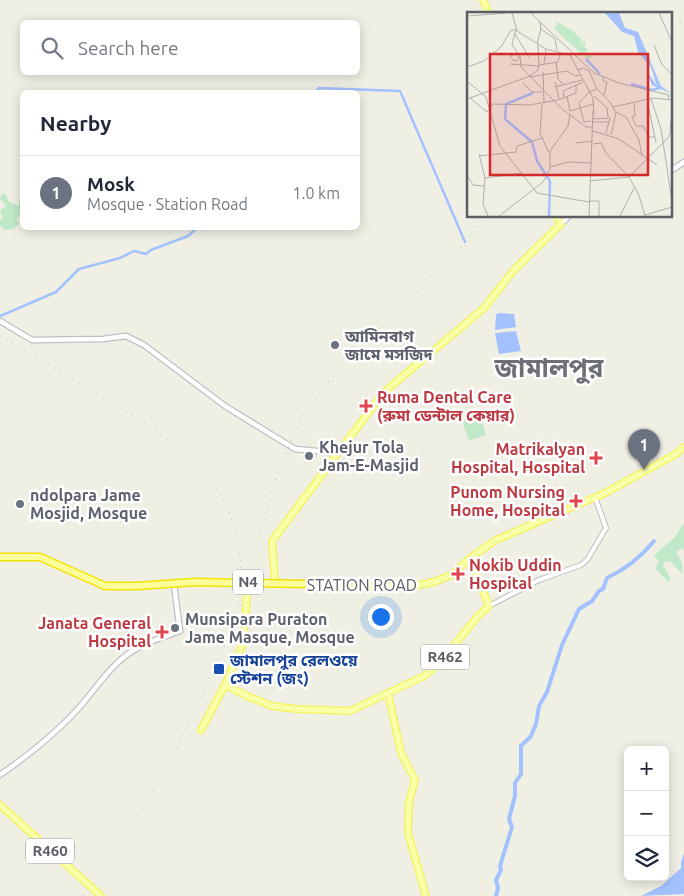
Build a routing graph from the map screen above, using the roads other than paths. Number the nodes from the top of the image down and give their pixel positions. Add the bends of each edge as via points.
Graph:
1 (483, 0) edge
2 (487, 12) edge
3 (684, 162) edge
4 (672, 170) edge
5 (557, 218) edge
6 (567, 218) edge
7 (561, 224) junction
8 (0, 321) edge
9 (684, 447) edge
10 (338, 453) junction
11 (596, 497) junction
12 (0, 557) edge
13 (470, 558) junction
14 (248, 584) junction
15 (275, 584) junction
16 (174, 585) junction
17 (361, 585) junction
18 (137, 586) junction
19 (489, 606) junction
20 (225, 685) junction
21 (388, 693) junction
22 (201, 730) dead end
23 (0, 775) edge
24 (0, 805) edge
25 (101, 896) edge
26 (426, 896) edge

1 - 2 main road
3 - 4 main road
5 - 7 main road
6 - 7 main road
7 - 10 main road via 513,271 484,308 383,393
8 - 10 main road via 32,340 103,340 126,336 136,340 225,406 287,444 300,450
9 - 11 main road, STATION ROAD
10 - 15 main road via 272,541
11 - 13 main road, STATION ROAD via 496,540
11 - 19 street via 606,528 587,560
12 - 18 highway, N4 via 40,558 105,586
13 - 17 main road, STATION ROAD via 453,574 424,585
13 - 19 main road
14 - 15 main road, STATION ROAD
14 - 16 main road, STATION ROAD
14 - 20 main road via 245,638
15 - 17 main road, STATION ROAD
16 - 18 main road, STATION ROAD
16 - 23 main road via 180,631 124,657 63,724
17 - 18 highway, N4, bridge via 194,582
19 - 21 main road, R462 via 439,664 424,676
20 - 21 main road via 269,705 325,711 350,711
20 - 22 main road
21 - 26 main road via 401,753 415,780 409,802 408,834
24 - 25 main road, R460

